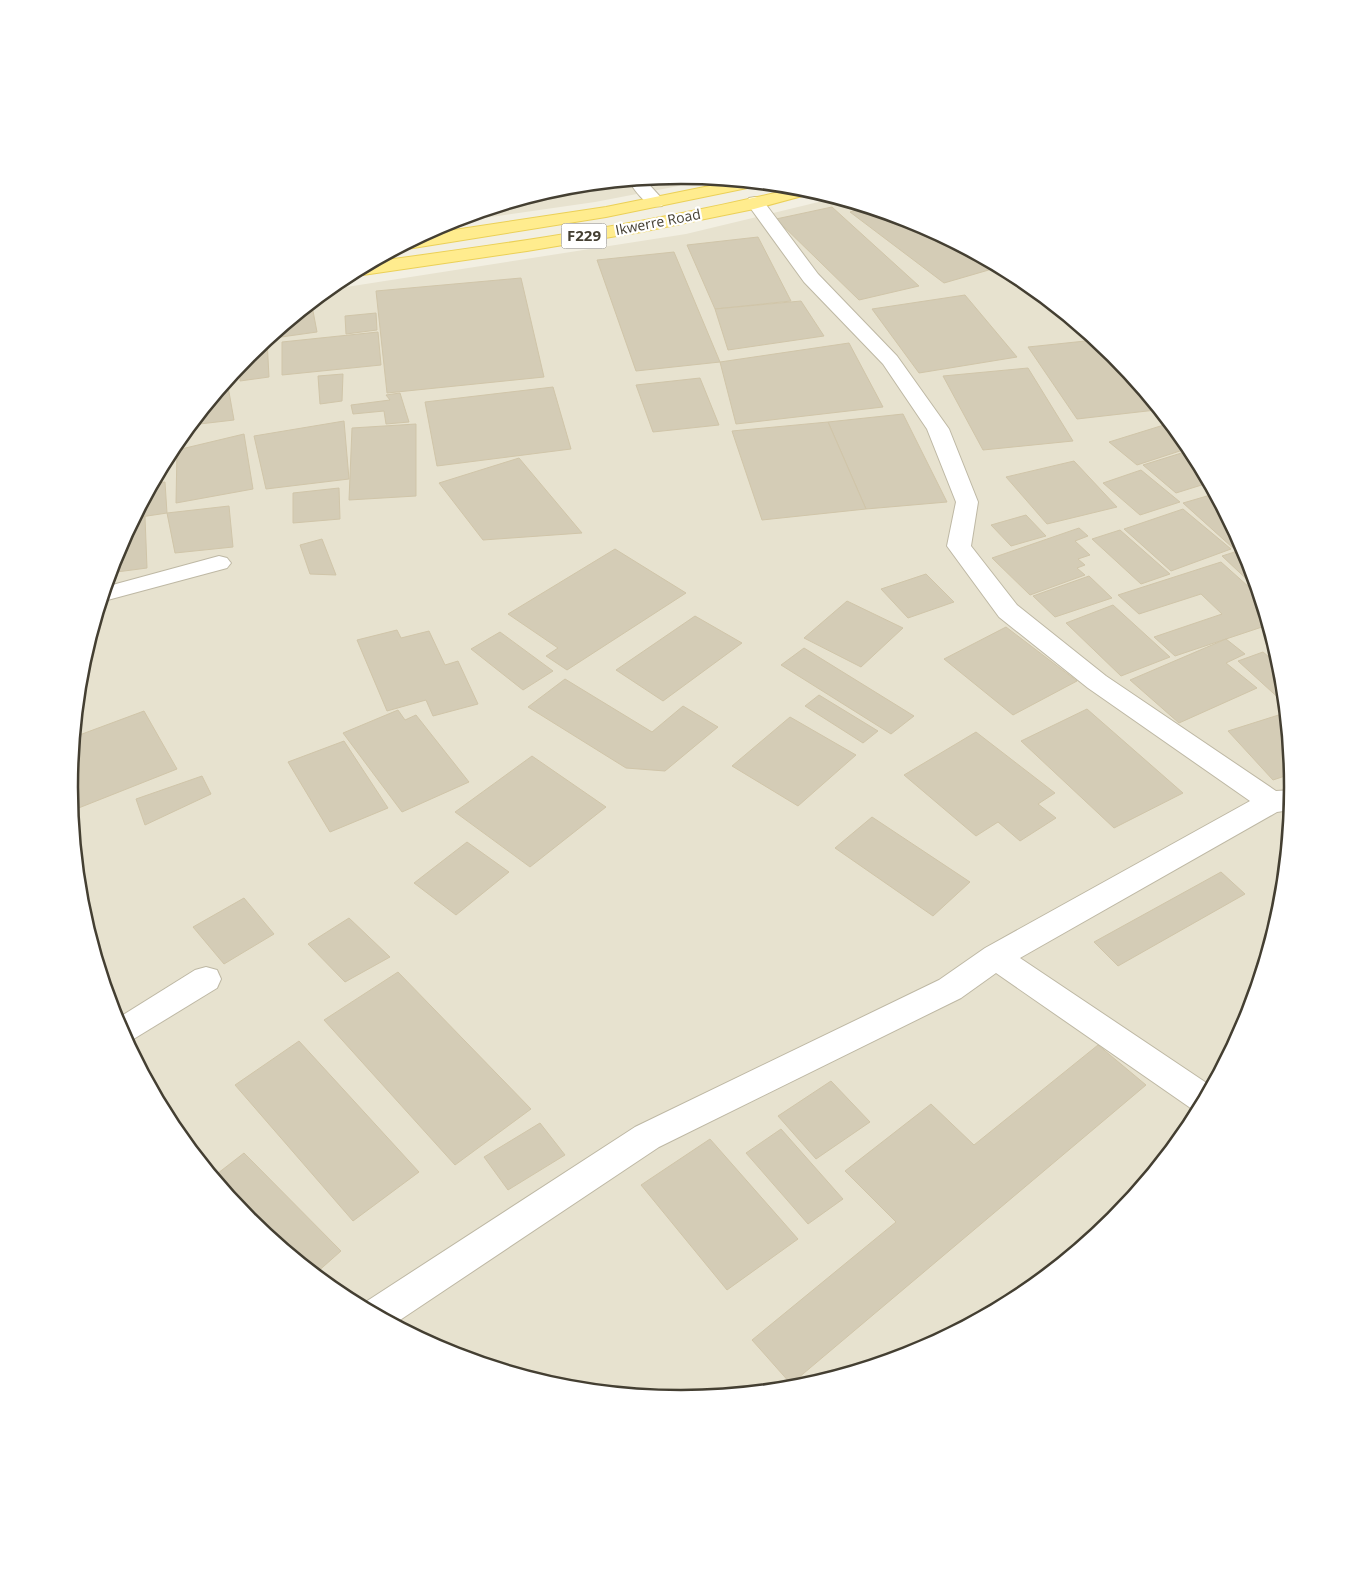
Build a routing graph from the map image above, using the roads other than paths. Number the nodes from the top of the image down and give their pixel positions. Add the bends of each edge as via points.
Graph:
1 (641, 185) edge
2 (772, 191) edge
3 (754, 192) edge
4 (656, 202) junction
5 (427, 240) edge
6 (375, 267) edge
7 (219, 563) dead end
8 (110, 593) edge
9 (1281, 801) edge
10 (996, 957) junction
11 (206, 979) dead end
12 (128, 1028) edge
13 (1199, 1095) edge
14 (383, 1311) edge

1 - 4 street
2 - 3 main road, Ikwerre Road / F229
3 - 4 main road, F229
3 - 6 main road, Ikwerre Road / F229 via 633,228
3 - 9 street via 811,278 890,360 938,429 966,502 959,546 1008,611 1097,682
4 - 5 main road, F229
7 - 8 street
9 - 10 street
10 - 13 street
10 - 14 street via 950,988 647,1137
11 - 12 street

